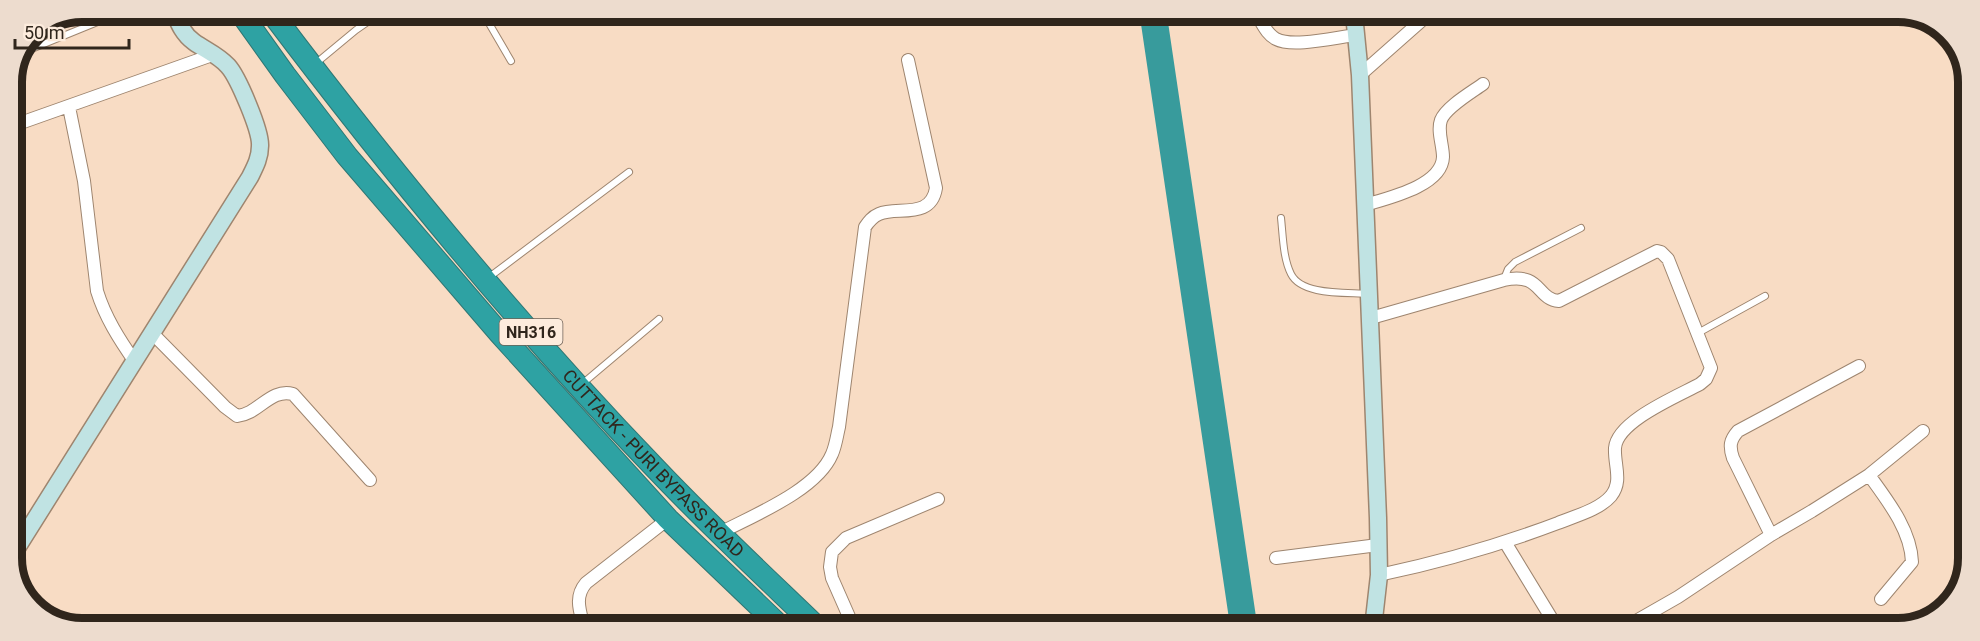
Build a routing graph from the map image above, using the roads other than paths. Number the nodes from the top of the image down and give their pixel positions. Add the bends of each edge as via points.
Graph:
1 (98, 22) edge
2 (178, 22) edge
3 (247, 22) edge
4 (278, 22) edge
5 (368, 22) edge
6 (488, 22) edge
7 (1261, 22) edge
8 (1355, 22) edge
9 (1420, 22) edge
10 (1356, 35) junction
11 (34, 48) edge
12 (215, 54) junction
13 (908, 60) dead end
14 (511, 61) dead end
15 (312, 67) junction
16 (1360, 75) junction
17 (1483, 84) dead end
18 (69, 107) junction
19 (22, 123) edge
20 (629, 172) dead end
21 (1365, 205) junction
22 (1281, 219) dead end
23 (1581, 228) dead end
24 (485, 280) junction
25 (1504, 280) junction
26 (1370, 294) junction
27 (1766, 296) dead end
28 (1371, 318) junction
29 (659, 319) dead end
30 (1698, 333) junction
31 (153, 334) junction
32 (135, 362) junction
33 (1859, 366) dead end
34 (580, 387) junction
35 (1923, 432) dead end
36 (1869, 475) junction
37 (370, 480) dead end
38 (938, 499) dead end
39 (668, 519) junction
40 (720, 533) junction
41 (1771, 535) junction
42 (23, 539) edge
43 (1505, 542) junction
44 (1378, 545) junction
45 (1276, 558) dead end
46 (1379, 575) junction
47 (1881, 599) dead end
48 (582, 618) edge
49 (772, 618) edge
50 (808, 618) edge
51 (850, 618) edge
52 (1374, 618) edge
53 (1552, 618) edge
54 (1641, 618) edge

1 - 11 lane
2 - 12 street via 193,41
3 - 39 highway, CUTTACK - PURI BYPASS ROAD / NH316 via 326,129 403,222
4 - 15 highway, CUTTACK - PURI BYPASS ROAD / NH316
5 - 15 lane
6 - 14 lane
7 - 10 street via 1277,40
8 - 10 street
9 - 16 street
10 - 16 street
12 - 18 street
12 - 31 street via 237,80 257,130 259,159
13 - 40 street via 935,197 919,208 882,213 865,227 839,427 832,454 818,476 801,490
15 - 24 highway, CUTTACK - PURI BYPASS ROAD / NH316
16 - 21 street
17 - 21 street via 1448,110 1441,120 1440,169 1426,182
18 - 19 street
18 - 32 street via 84,181 98,291 106,315
20 - 24 lane
21 - 26 street
22 - 26 lane via 1291,274 1305,288
23 - 25 lane via 1515,262
24 - 34 highway, CUTTACK - PURI BYPASS ROAD / NH316
25 - 28 street
25 - 30 street via 1520,277 1559,301 1657,250 1668,259
26 - 28 street
27 - 30 lane
28 - 44 street
29 - 34 lane
30 - 43 street via 1710,363 1709,374 1700,384 1641,416 1618,437 1618,478 1610,497 1595,508
31 - 32 street
31 - 37 street via 237,416 246,415 273,396 292,394
32 - 42 street
33 - 41 street via 1738,431 1731,439 1733,458
34 - 40 highway, CUTTACK - PURI BYPASS ROAD / NH316
35 - 36 street
36 - 41 street
36 - 47 street via 1892,508 1911,549 1912,562
38 - 51 street via 846,538 832,552 832,578
39 - 48 street via 586,583 578,600
39 - 49 highway, CUTTACK - PURI BYPASS ROAD / NH316
40 - 50 highway, CUTTACK - PURI BYPASS ROAD / NH316
41 - 54 street
43 - 46 street
43 - 53 street
44 - 45 street
44 - 46 street
46 - 52 street

